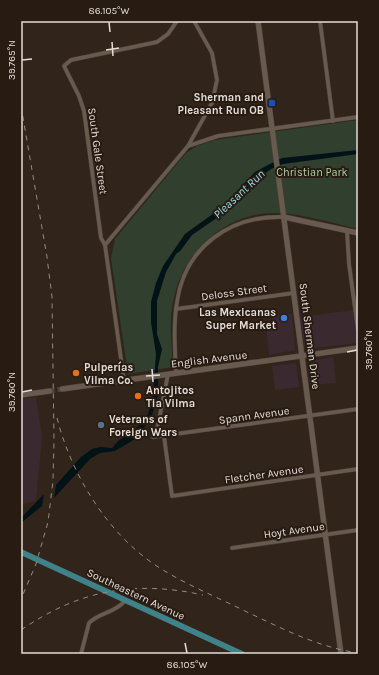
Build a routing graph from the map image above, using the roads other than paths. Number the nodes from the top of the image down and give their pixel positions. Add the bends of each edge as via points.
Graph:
1 (177, 21) edge
2 (194, 21) edge
3 (258, 21) edge
4 (320, 21) edge
5 (358, 117) edge
6 (333, 121) junction
7 (272, 130) junction
8 (188, 146) junction
9 (284, 217) junction
10 (348, 231) junction
11 (358, 233) edge
12 (105, 245) junction
13 (294, 293) junction
14 (176, 309) junction
15 (358, 330) edge
16 (358, 348) edge
17 (302, 356) junction
18 (176, 373) junction
19 (167, 374) junction
20 (124, 380) junction
21 (62, 389) tunnel mouth
22 (50, 391) tunnel mouth
23 (21, 395) edge
24 (358, 409) edge
25 (310, 416) junction
26 (164, 436) junction
27 (153, 437) dead end
28 (358, 469) edge
29 (318, 475) junction
30 (358, 530) edge
31 (326, 535) junction
32 (232, 548) dead end
33 (21, 552) edge
34 (125, 601) junction
35 (81, 654) edge
36 (242, 654) edge
37 (341, 654) edge

1 - 12 street, South Gale Street via 168,34 157,42 71,60 64,68 84,111 101,238
2 - 8 street via 212,53 217,80 212,103
3 - 7 main road, South Sherman Drive
4 - 6 street
5 - 6 street
6 - 7 street
7 - 8 street via 213,137
7 - 9 main road, South Sherman Drive
8 - 12 street
9 - 10 main road
9 - 13 main road, South Sherman Drive
9 - 14 street via 247,220 213,238 198,252 187,271
10 - 11 main road
10 - 15 street via 349,264
12 - 20 street, South Gale Street
13 - 14 street, Deloss Street
13 - 17 main road, South Sherman Drive
14 - 18 street
16 - 17 main road, English Avenue
17 - 18 main road, English Avenue
17 - 25 main road, South Sherman Drive
18 - 19 main road, English Avenue
19 - 20 main road, English Avenue
19 - 26 street via 157,431
20 - 21 main road, English Avenue
22 - 23 main road
24 - 25 street, Spann Avenue
25 - 26 street, Spann Avenue
25 - 29 main road, South Sherman Drive
26 - 27 street, Spann Avenue
26 - 29 street, Fletcher Avenue via 172,496
28 - 29 street, Fletcher Avenue
29 - 31 main road, South Sherman Drive
30 - 31 street, Hoyt Avenue
31 - 32 street, Hoyt Avenue
31 - 37 main road, South Sherman Drive
33 - 34 main road, Southeastern Avenue
34 - 35 street via 117,609 88,623
34 - 36 main road, Southeastern Avenue

